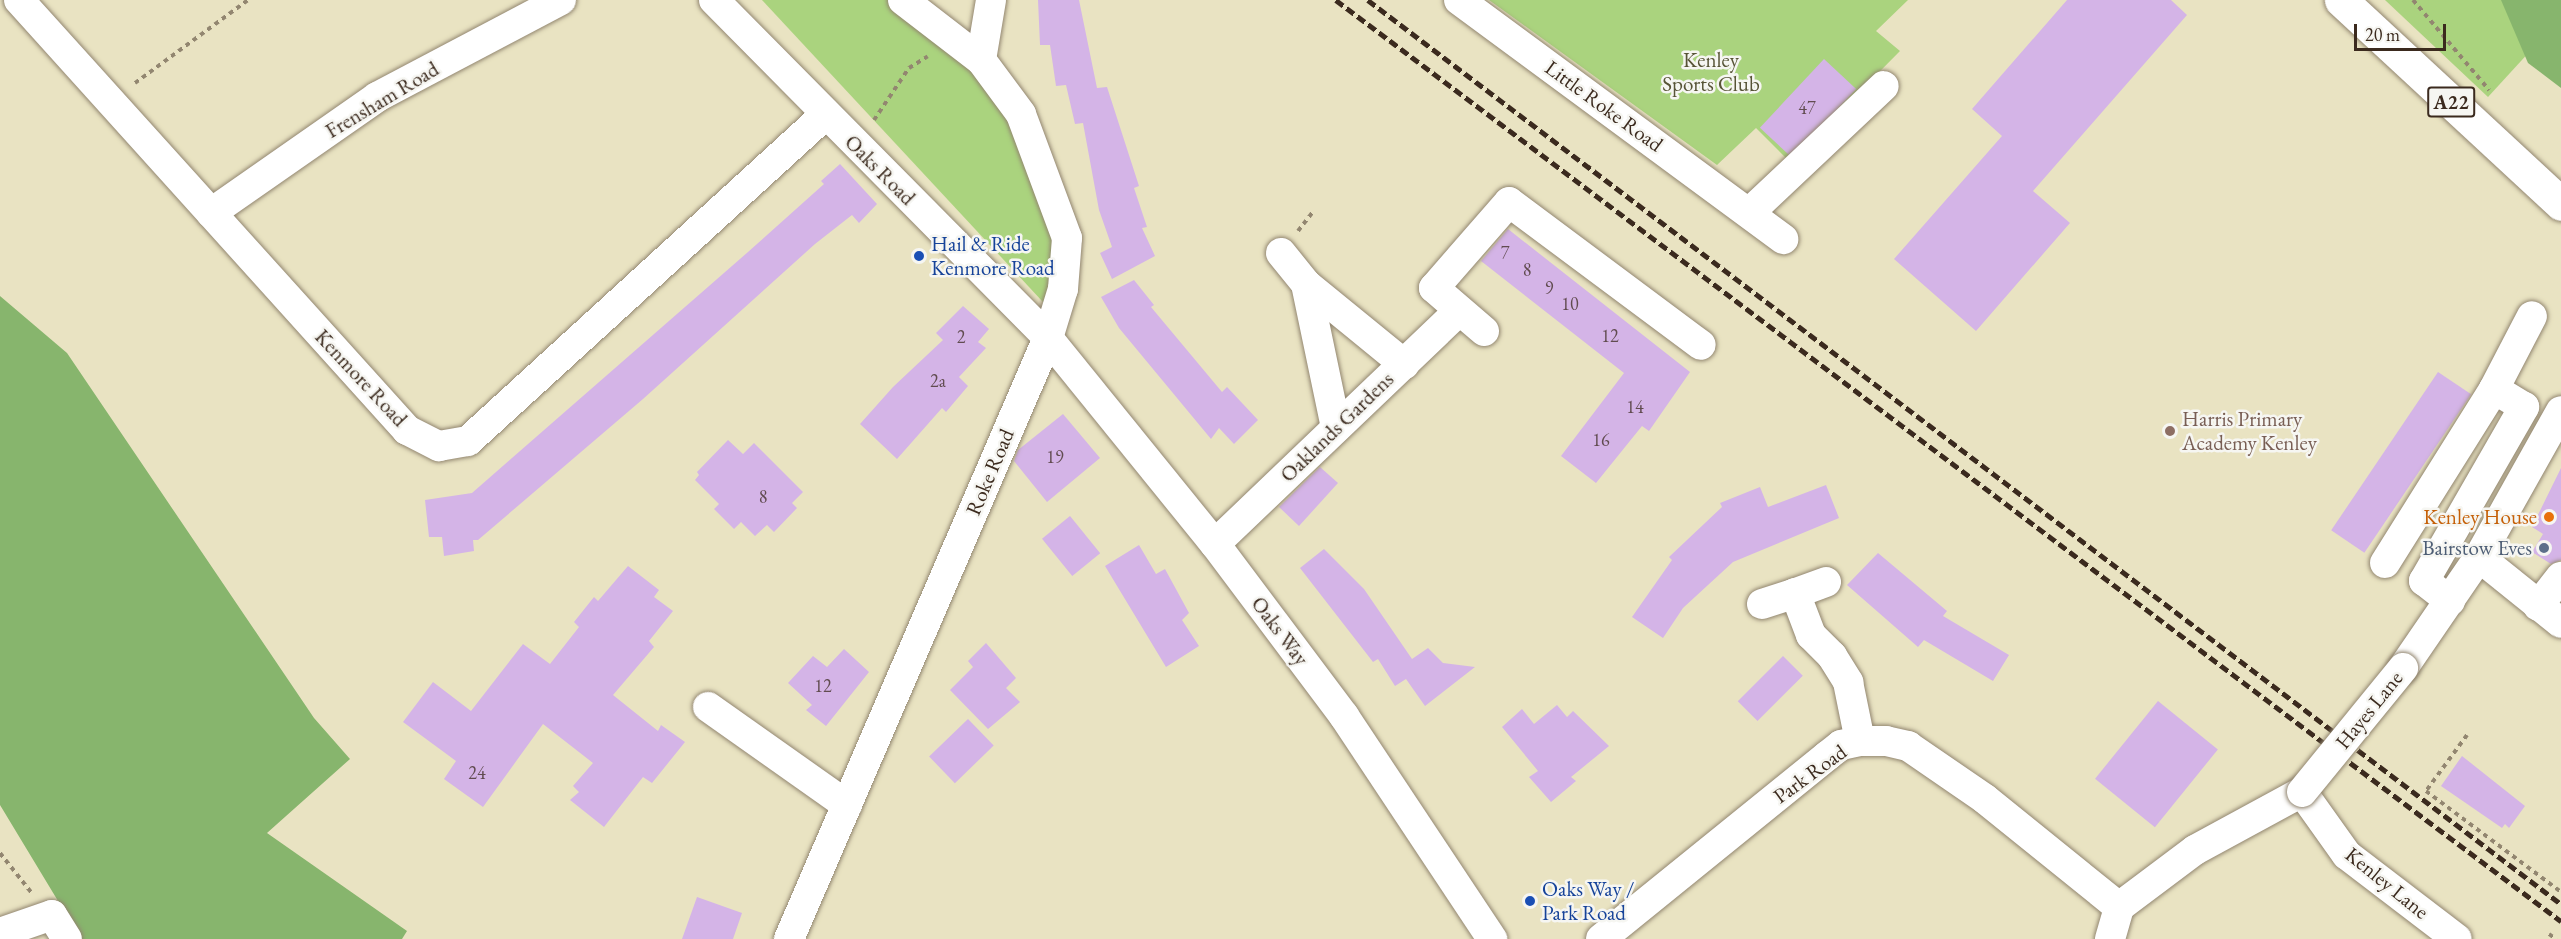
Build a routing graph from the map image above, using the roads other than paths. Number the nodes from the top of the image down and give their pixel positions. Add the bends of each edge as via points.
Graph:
1 (19, 0) edge
2 (561, 0) edge
3 (714, 0) edge
4 (903, 0) edge
5 (991, 0) edge
6 (1459, 0) edge
7 (2341, 0) edge
8 (981, 60) junction
9 (1884, 87) dead end
10 (825, 114) junction
11 (2561, 204) edge
12 (211, 213) junction
13 (1749, 213) junction
14 (1783, 239) dead end
15 (1281, 253) dead end
16 (1306, 284) junction
17 (1459, 311) junction
18 (2532, 316) dead end
19 (1484, 331) dead end
20 (1048, 338) junction
21 (1701, 345) dead end
22 (1404, 364) junction
23 (2494, 389) junction
24 (2561, 411) edge
25 (1336, 428) junction
26 (1215, 544) junction
27 (2479, 557) junction
28 (2385, 563) dead end
29 (2561, 577) edge
30 (1826, 582) dead end
31 (1795, 593) junction
32 (2451, 601) junction
33 (1762, 604) dead end
34 (2549, 615) edge
35 (708, 707) dead end
36 (1860, 741) junction
37 (2302, 792) junction
38 (847, 805) junction
39 (2119, 907) junction
40 (60, 927) edge
41 (0, 933) edge
42 (2450, 937) edge
43 (789, 939) edge
44 (1492, 939) edge
45 (1601, 939) edge
46 (2110, 939) edge

1 - 12 street, Kenmore Road
2 - 12 street, Frensham Road via 377,97
3 - 10 street, Oaks Road
4 - 8 street, Roke Road
5 - 8 street
6 - 13 street, Little Roke Road
7 - 11 highway, A22
8 - 20 street, Roke Road via 1021,114 1067,238 1063,288
9 - 13 street
10 - 12 street, Kenmore Road via 468,441 439,446 408,430
10 - 20 street, Oaks Road
13 - 14 street, Little Roke Road
15 - 16 street
16 - 22 street
16 - 25 street
17 - 19 street
17 - 21 street via 1434,288 1509,202
17 - 22 street, Oaklands Gardens
18 - 23 street
20 - 26 street, Oaks Way
20 - 38 street, Roke Road
22 - 25 street, Oaklands Gardens
23 - 28 street
23 - 32 street via 2524,407 2424,581
24 - 27 street, Hayes Lane
25 - 26 street, Oaklands Gardens
26 - 44 street, Oaks Way via 1344,716
27 - 32 street, Hayes Lane
27 - 34 street
29 - 34 street
30 - 31 street
31 - 33 street
31 - 36 street via 1811,635 1832,656 1848,682
32 - 37 street, Hayes Lane, bridge via 2403,668
35 - 38 street
36 - 39 street, Park Road via 1908,746 1984,799
36 - 45 street, Park Road via 1841,745
37 - 39 street, Hayes Lane via 2195,850
37 - 42 street, Kenley Lane via 2347,855
38 - 43 street, Roke Road
39 - 46 street
40 - 41 street

